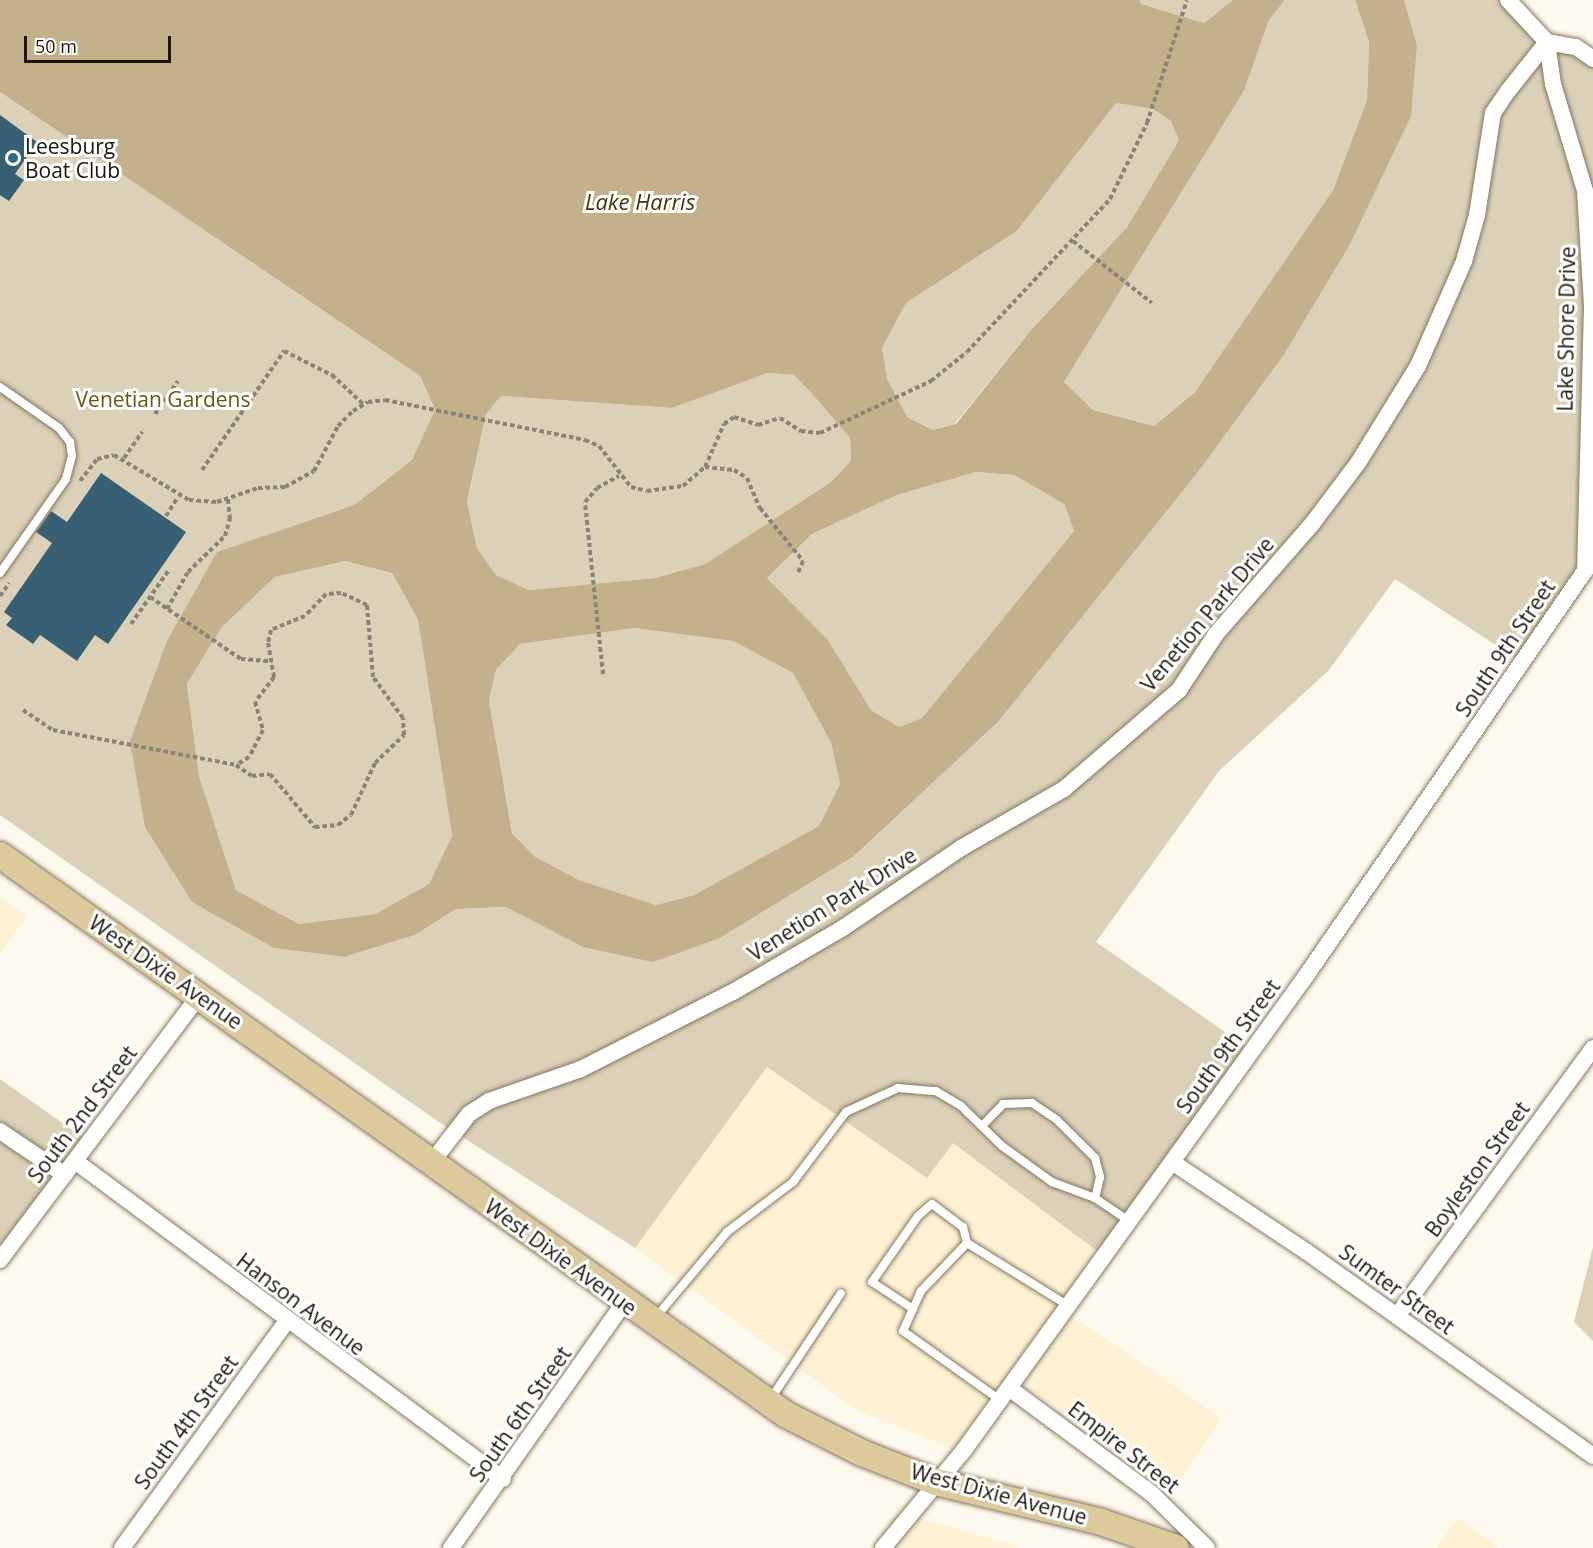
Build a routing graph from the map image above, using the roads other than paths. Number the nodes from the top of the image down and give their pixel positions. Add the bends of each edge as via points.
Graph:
1 (1508, 0) edge
2 (1547, 42) junction
3 (1593, 59) edge
4 (0, 387) edge
5 (1589, 565) edge
6 (0, 573) edge
7 (0, 855) edge
8 (200, 995) junction
9 (1593, 1048) edge
10 (983, 1125) junction
11 (0, 1131) edge
12 (75, 1161) junction
13 (1172, 1162) junction
14 (431, 1163) junction
15 (64, 1175) junction
16 (1095, 1198) junction
17 (1129, 1221) junction
18 (967, 1243) junction
19 (3, 1251) edge
20 (841, 1293) dead end
21 (624, 1303) junction
22 (1067, 1305) junction
23 (913, 1309) junction
24 (1397, 1316) junction
25 (286, 1322) junction
26 (651, 1323) junction
27 (1004, 1394) junction
28 (768, 1403) junction
29 (1593, 1456) edge
30 (503, 1479) junction
31 (936, 1482) junction
32 (122, 1548) edge
33 (451, 1548) edge
34 (883, 1548) edge
35 (1176, 1548) edge
36 (1207, 1548) edge

1 - 2 street
2 - 3 street via 1576,47
2 - 5 street, Lake Shore Drive via 1553,84 1585,191 1591,259
2 - 14 street, Venetion Park Drive via 1493,113 1477,215 1464,261 1407,386 1312,524 1216,634 1179,690 1064,789 961,848 843,928 723,998 581,1069 489,1101 469,1114
4 - 6 lane via 58,428 70,442 72,456 66,479
5 - 13 street, South 9th Street
7 - 8 main road, West Dixie Avenue
8 - 12 street, South 2nd Street
8 - 14 main road, West Dixie Avenue
9 - 24 street, Boyleston Street
10 - 16 lane via 1002,1146 1052,1182
10 - 16 lane via 1003,1104 1032,1103 1057,1120 1095,1158 1100,1177
10 - 26 lane via 961,1106 926,1090 888,1091 846,1112 826,1132 793,1182 727,1232
11 - 15 street
12 - 15 street, South 2nd Street
12 - 25 street, Hanson Avenue
13 - 17 street, South 9th Street
13 - 24 street, Sumter Street
14 - 21 main road, West Dixie Avenue
15 - 19 street, South 2nd Street
16 - 17 lane
17 - 22 street, South 9th Street
18 - 22 lane
18 - 23 lane via 921,1292
18 - 23 lane via 963,1227 932,1204 918,1216 872,1282
20 - 28 lane
21 - 26 main road, West Dixie Avenue
21 - 30 street, South 6th Street
22 - 27 street, South 9th Street
23 - 27 lane via 903,1331
24 - 29 street, Sumter Street
25 - 30 street, Hanson Avenue
25 - 32 street, South 4th Street
26 - 28 main road, West Dixie Avenue
27 - 31 street, South 9th Street
27 - 36 street, Empire Street via 1151,1493
28 - 31 main road, West Dixie Avenue via 862,1453
30 - 33 street, South 6th Street
31 - 34 street, South 9th Street
31 - 35 main road, West Dixie Avenue via 1101,1522

